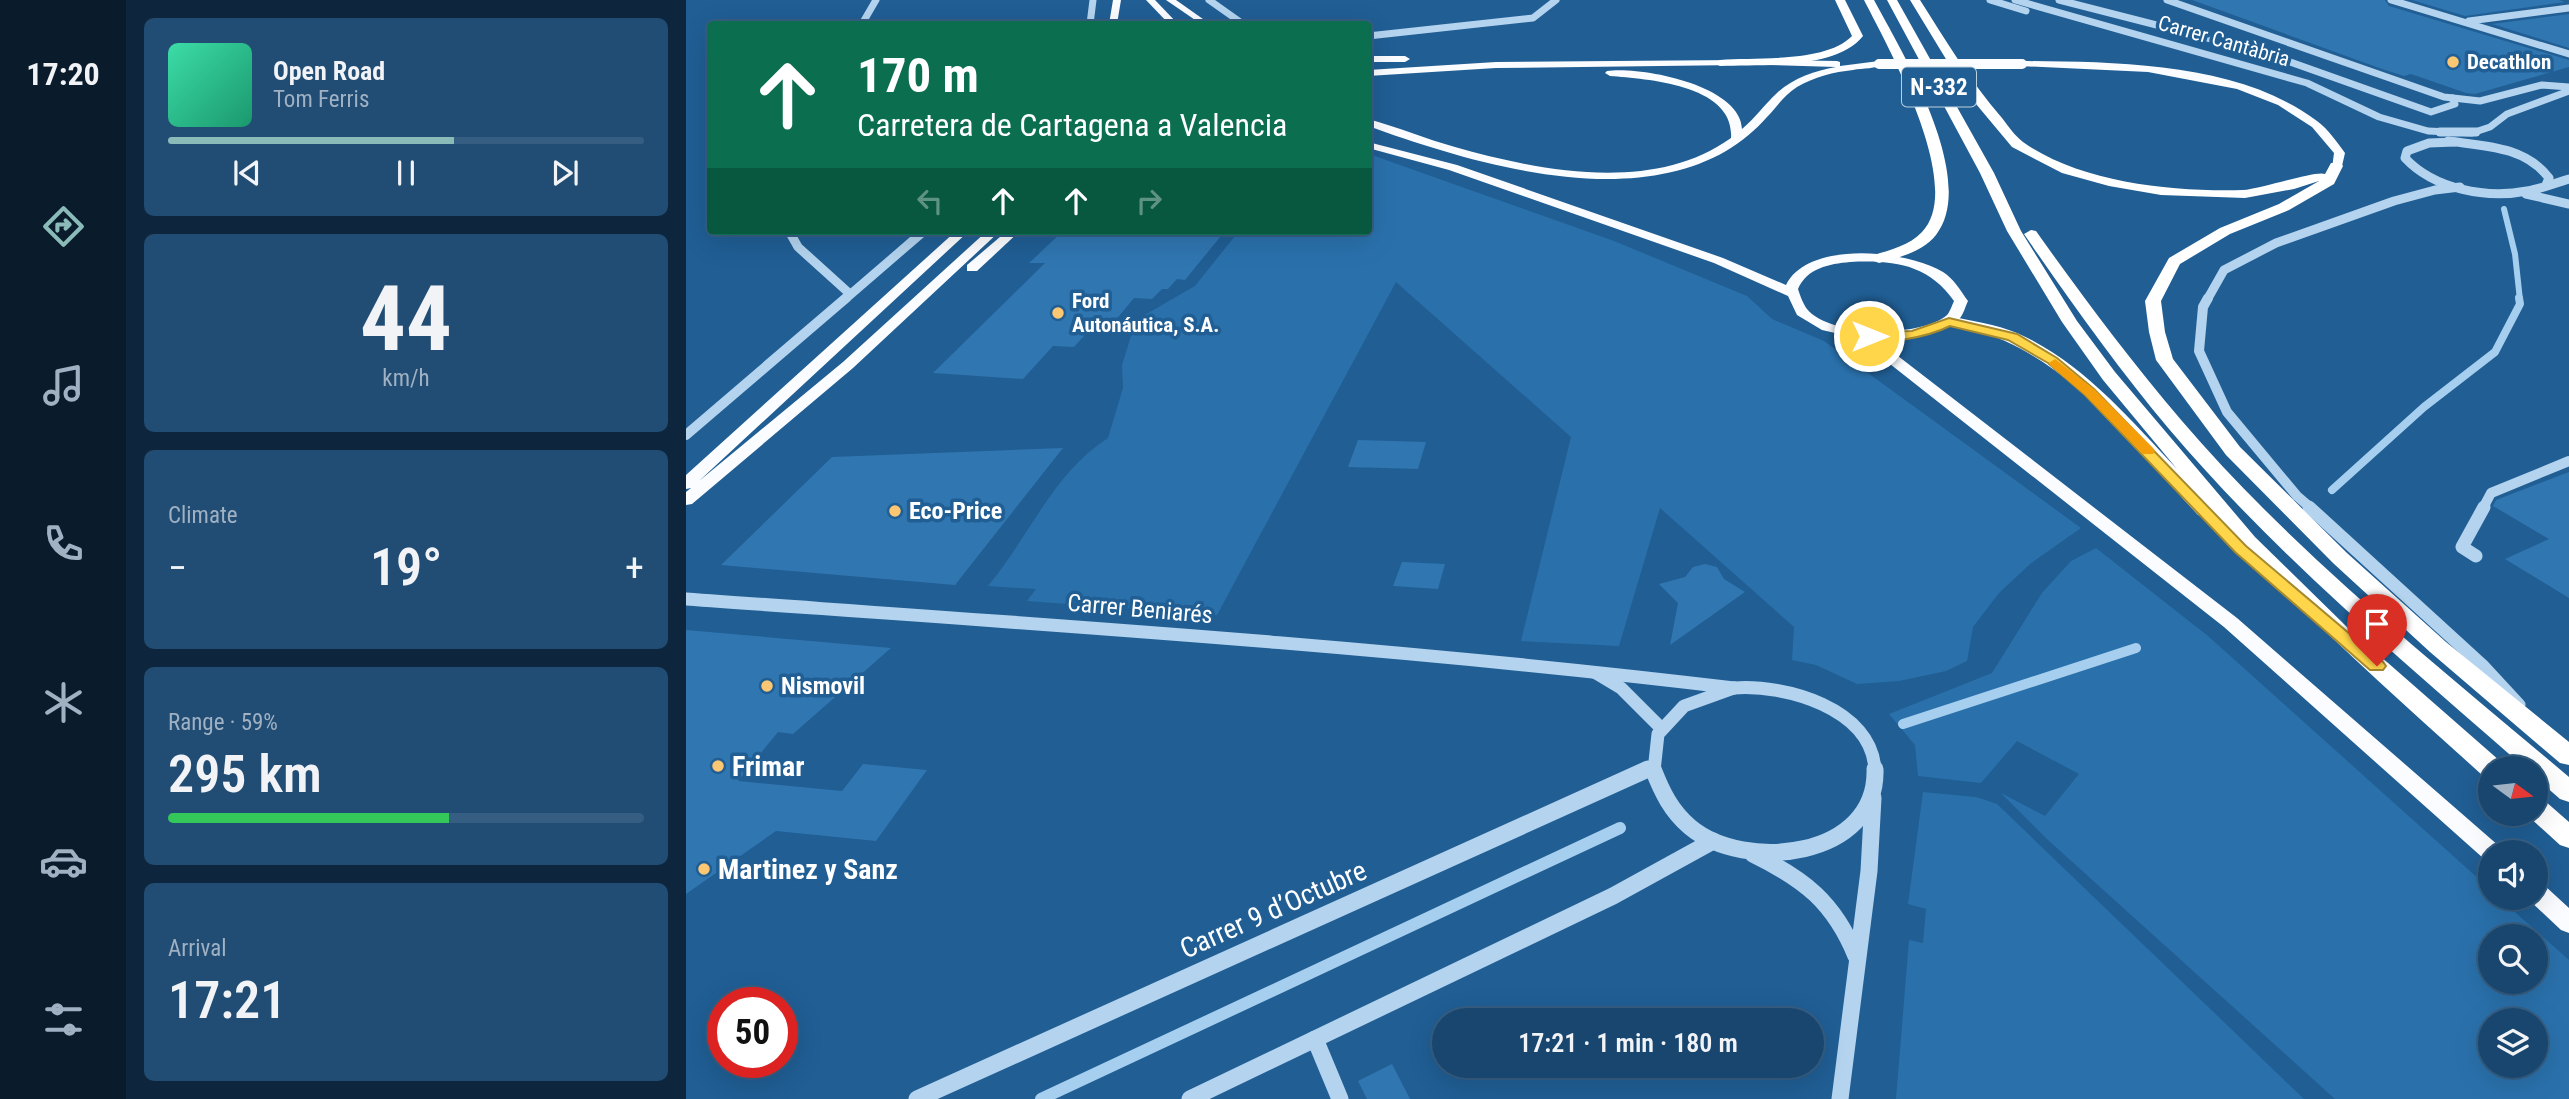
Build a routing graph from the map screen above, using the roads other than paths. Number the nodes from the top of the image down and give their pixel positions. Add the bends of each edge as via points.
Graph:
1 (876, 0) edge
2 (1093, 0) edge
3 (1117, 0) edge
4 (1150, 0) edge
5 (1170, 0) edge
6 (1209, 0) edge
7 (1556, 0) edge
8 (1840, 0) edge
9 (1869, 0) edge
10 (1892, 0) edge
11 (1915, 0) edge
12 (1990, 0) edge
13 (2015, 0) edge
14 (2059, 0) edge
15 (2166, 0) edge
16 (2391, 0) edge
17 (2569, 8) edge
18 (864, 21) edge
19 (1090, 21) edge
20 (1114, 21) edge
21 (1171, 21) edge
22 (1202, 21) edge
23 (1239, 21) edge
24 (2463, 22) junction
25 (1372, 36) edge
26 (2173, 45) junction
27 (2569, 54) edge
28 (1372, 59) edge
29 (1640, 63) junction
30 (1720, 63) junction
31 (1879, 64) junction
32 (1411, 69) junction
33 (1372, 73) edge
34 (2569, 89) edge
35 (2452, 98) junction
36 (2379, 117) junction
37 (1372, 123) edge
38 (2490, 128) junction
39 (1372, 133) edge
40 (1736, 138) junction
41 (2455, 142) junction
42 (2476, 145) junction
43 (1372, 146) edge
44 (2336, 166) junction
45 (1987, 173) junction
46 (1485, 179) junction
47 (2569, 179) edge
48 (2546, 185) junction
49 (2460, 187) junction
50 (2519, 193) junction
51 (2569, 204) edge
52 (791, 235) edge
53 (919, 235) edge
54 (959, 235) edge
55 (990, 235) edge
56 (1009, 235) edge
57 (1879, 258) junction
58 (1791, 293) junction
59 (850, 294) junction
60 (1949, 321) junction
61 (1862, 335) junction
62 (848, 365) junction
63 (686, 435) edge
64 (2569, 461) edge
65 (686, 484) edge
66 (686, 500) edge
67 (2476, 556) dead end
68 (686, 599) edge
69 (2339, 632) junction
70 (1590, 669) junction
71 (1734, 688) junction
72 (1662, 729) junction
73 (2567, 755) edge
74 (2478, 756) edge
75 (1652, 767) junction
76 (2569, 792) edge
77 (1873, 794) junction
78 (2548, 819) edge
79 (2569, 838) edge
80 (1713, 841) junction
81 (2478, 841) edge
82 (1747, 851) junction
83 (2548, 903) edge
84 (2569, 923) edge
85 (1857, 959) junction
86 (1315, 1039) junction
87 (917, 1099) edge
88 (1190, 1099) edge
89 (1340, 1099) edge
90 (1840, 1099) edge

1 - 18 street
2 - 19 street
3 - 20 main road
4 - 21 main road
5 - 22 main road
6 - 23 street
7 - 25 street via 1533,18
8 - 30 highway via 1858,36 1854,44 1807,57
9 - 57 highway via 1913,87 1944,185 1944,205 1932,232 1918,243
10 - 45 highway, N-332
11 - 44 highway via 1970,89 2017,144 2067,170 2161,191 2245,194 2312,181
12 - 26 street
13 - 26 street, Carrer Cantàbria
14 - 35 street via 2262,52 2431,112 2455,104
15 - 35 street
16 - 24 street
17 - 24 street
24 - 27 street
26 - 36 street, Carrer Cantàbria via 2307,83
28 - 29 main road
29 - 30 main road
29 - 32 main road
30 - 31 main road
31 - 40 main road via 1840,68 1810,78 1783,93
31 - 44 main road, bridge via 2022,64 2180,74 2264,95 2295,110 2332,140 2340,153
32 - 33 main road
32 - 40 main road via 1557,71 1668,80 1701,90 1724,104 1737,121
34 - 35 street via 2542,85 2480,101
34 - 38 street via 2507,114
36 - 38 street via 2440,133
36 - 41 street via 2394,129 2418,137
37 - 40 main road via 1478,158 1575,174 1646,172 1679,165 1706,158
38 - 42 street
39 - 46 main road
41 - 42 street
41 - 49 street via 2416,146 2405,158 2422,174
42 - 48 street via 2534,163 2549,178
43 - 46 main road
44 - 73 highway via 2329,181 2174,261 2153,301 2165,360 2233,451 2340,558
45 - 69 highway, N-332 via 2034,266 2109,376 2248,541
45 - 76 highway, N-332 via 2084,310 2176,426 2270,525 2368,618
46 - 58 main road via 1750,272
47 - 48 street
48 - 50 street
49 - 50 street
49 - 73 street via 2382,205 2276,243 2224,270 2203,307 2199,351 2227,412 2298,496 2482,665
50 - 51 street
52 - 59 street via 798,247
53 - 59 street
54 - 65 main road
55 - 62 main road
56 - 62 main road via 908,325
57 - 58 main road via 1844,259 1811,267 1797,277
57 - 60 main road via 1916,265 1950,283 1960,303
58 - 61 main road via 1797,306 1812,319
59 - 63 street
60 - 61 main road via 1912,335
60 - 69 highway via 2012,337 2052,361 2090,392 2241,549
61 - 81 main road via 2208,604
62 - 66 main road
64 - 67 street via 2491,493 2462,547
68 - 70 street, Carrer Beniarés
69 - 74 highway, N-332
70 - 71 street, Carrer Beniarés
70 - 72 street, Carrer Beniarés via 1621,688
71 - 72 street via 1688,705
71 - 77 street via 1794,692 1846,718 1873,758
72 - 75 street
75 - 80 street via 1668,808 1690,829
75 - 87 street, Carrer 9 d’Octubre
77 - 82 street via 1856,822 1823,844 1789,852
77 - 85 street via 1873,841
78 - 79 highway
80 - 82 street
80 - 86 street via 1613,896
82 - 85 street via 1817,891 1848,933
83 - 84 main road
85 - 90 street
86 - 88 street
86 - 89 street

